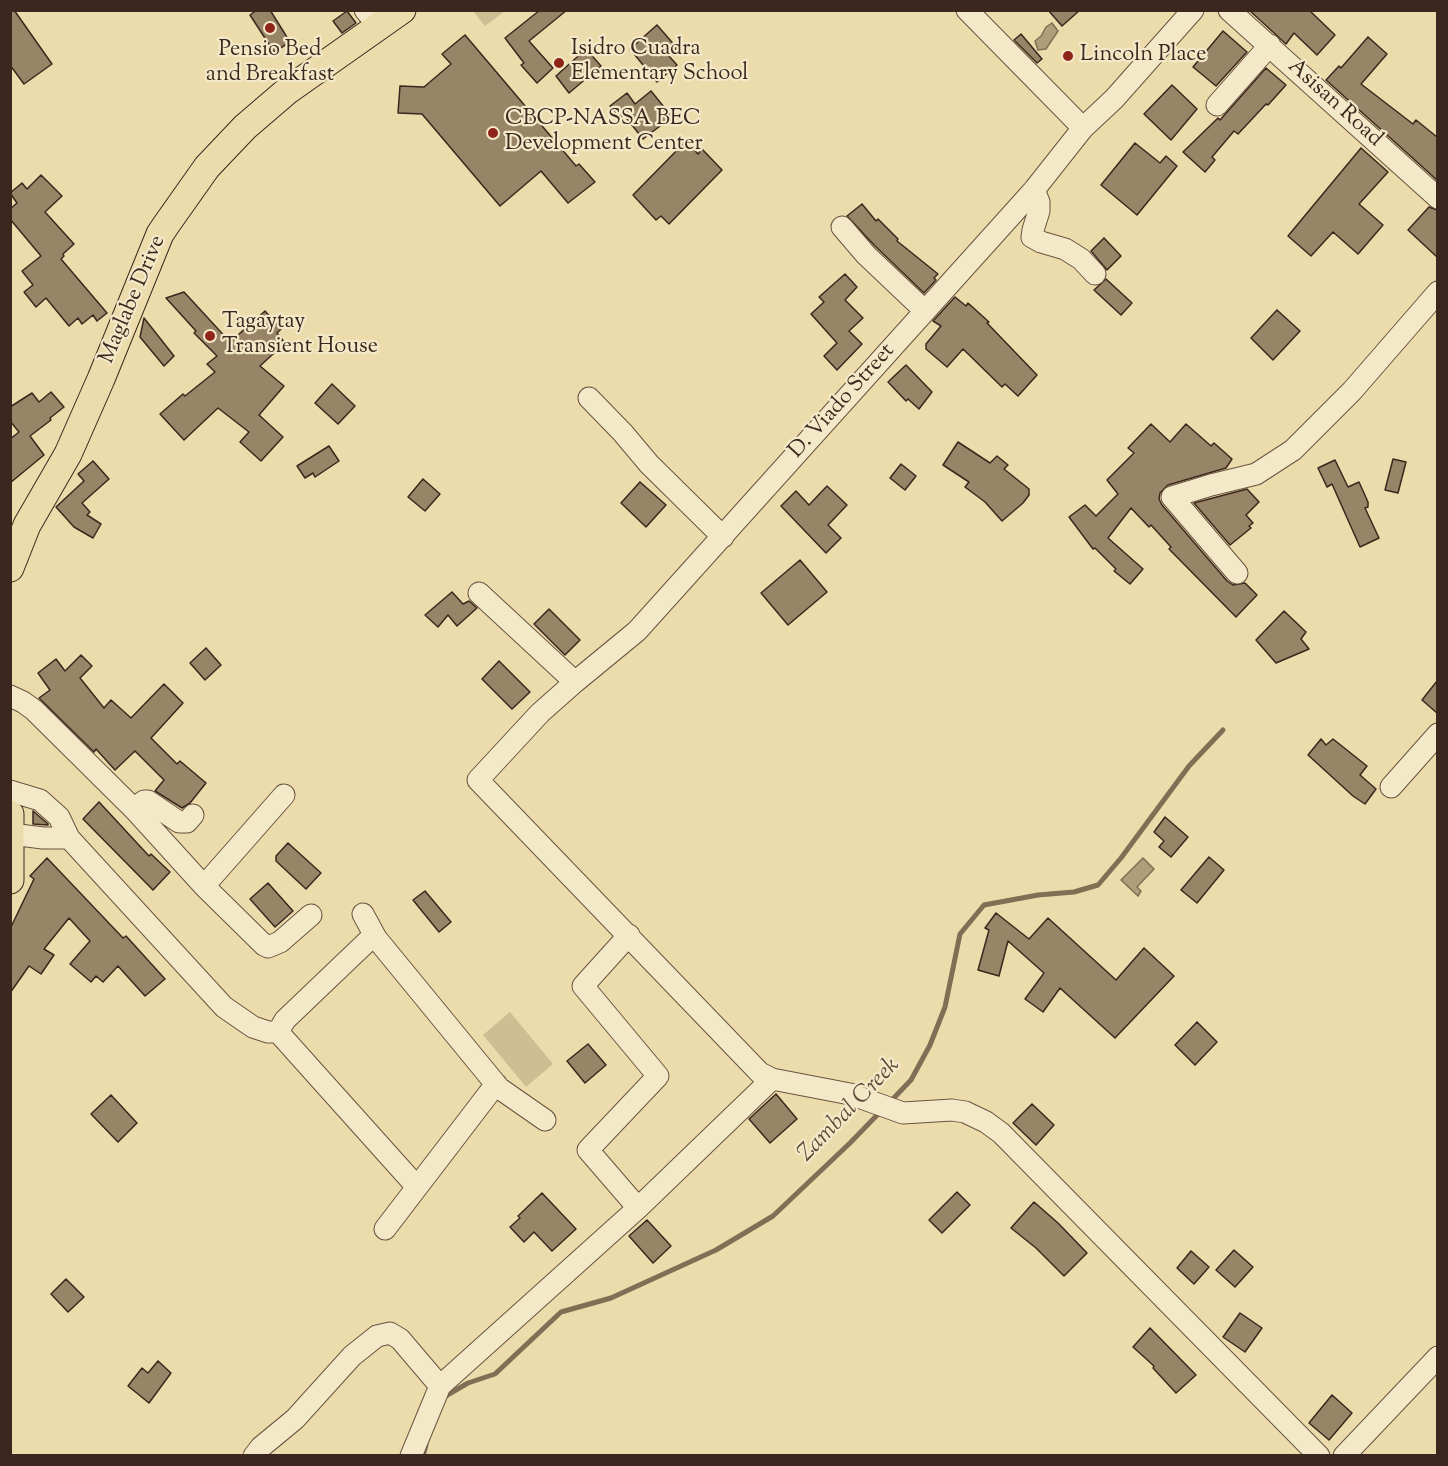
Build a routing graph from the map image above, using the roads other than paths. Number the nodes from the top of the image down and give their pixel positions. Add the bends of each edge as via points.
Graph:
1 (402, 10) edge
2 (967, 10) edge
3 (1193, 10) edge
4 (1229, 10) edge
5 (372, 19) edge
6 (1270, 45) junction
7 (1217, 105) dead end
8 (1083, 128) junction
9 (1034, 190) junction
10 (1437, 198) edge
11 (842, 227) dead end
12 (1095, 274) dead end
13 (1437, 292) edge
14 (925, 311) junction
15 (589, 398) dead end
16 (723, 537) junction
17 (10, 568) edge
18 (1237, 573) dead end
19 (479, 593) dead end
20 (575, 682) junction
21 (10, 696) edge
22 (1437, 734) edge
23 (1391, 787) dead end
24 (10, 791) edge
25 (284, 795) dead end
26 (134, 809) junction
27 (10, 814) edge
28 (193, 815) dead end
29 (11, 834) edge
30 (69, 838) junction
31 (10, 880) edge
32 (204, 886) junction
33 (363, 914) dead end
34 (311, 915) dead end
35 (374, 935) junction
36 (629, 935) junction
37 (278, 1032) junction
38 (772, 1079) junction
39 (496, 1084) junction
40 (545, 1120) dead end
41 (417, 1187) junction
42 (638, 1208) junction
43 (385, 1229) dead end
44 (1437, 1356) edge
45 (440, 1386) junction
46 (254, 1455) edge
47 (411, 1455) edge
48 (1319, 1455) edge
49 (1344, 1455) edge

1 - 5 main road, Maglabe Drive
2 - 8 street
3 - 8 street, D. Viado Street
4 - 6 street, Asisan Road
5 - 17 main road, Maglabe Drive via 245,127 207,167 160,234 102,379 68,454 27,525
6 - 7 street
6 - 10 street, Asisan Road
8 - 9 street, D. Viado Street
9 - 12 street via 1040,211 1032,237 1065,249
9 - 14 street, D. Viado Street
11 - 14 street
13 - 18 street via 1352,392 1293,450 1256,474 1172,497
14 - 16 street, D. Viado Street
15 - 16 street
16 - 20 street, D. Viado Street via 637,631
19 - 20 street
20 - 36 street, D. Viado Street via 540,713 478,780
21 - 26 street via 34,710
22 - 23 street
24 - 30 street via 40,800 59,817
25 - 32 street
26 - 28 street via 148,801 179,822 187,822
26 - 32 street
27 - 29 main road
29 - 30 street
29 - 31 main road
30 - 37 street via 224,1007 253,1028
32 - 34 street via 268,947 280,942
33 - 35 street
35 - 37 street via 285,1020
35 - 39 street
36 - 38 street via 752,1066
36 - 42 street via 583,986 658,1076 588,1150
37 - 41 street
38 - 42 street
38 - 48 street via 849,1094 903,1113 952,1110 986,1122
39 - 40 street
39 - 41 street
41 - 43 street
42 - 45 street
44 - 49 street
45 - 46 street via 400,1339 390,1333 377,1336 352,1356 295,1419
45 - 47 street

